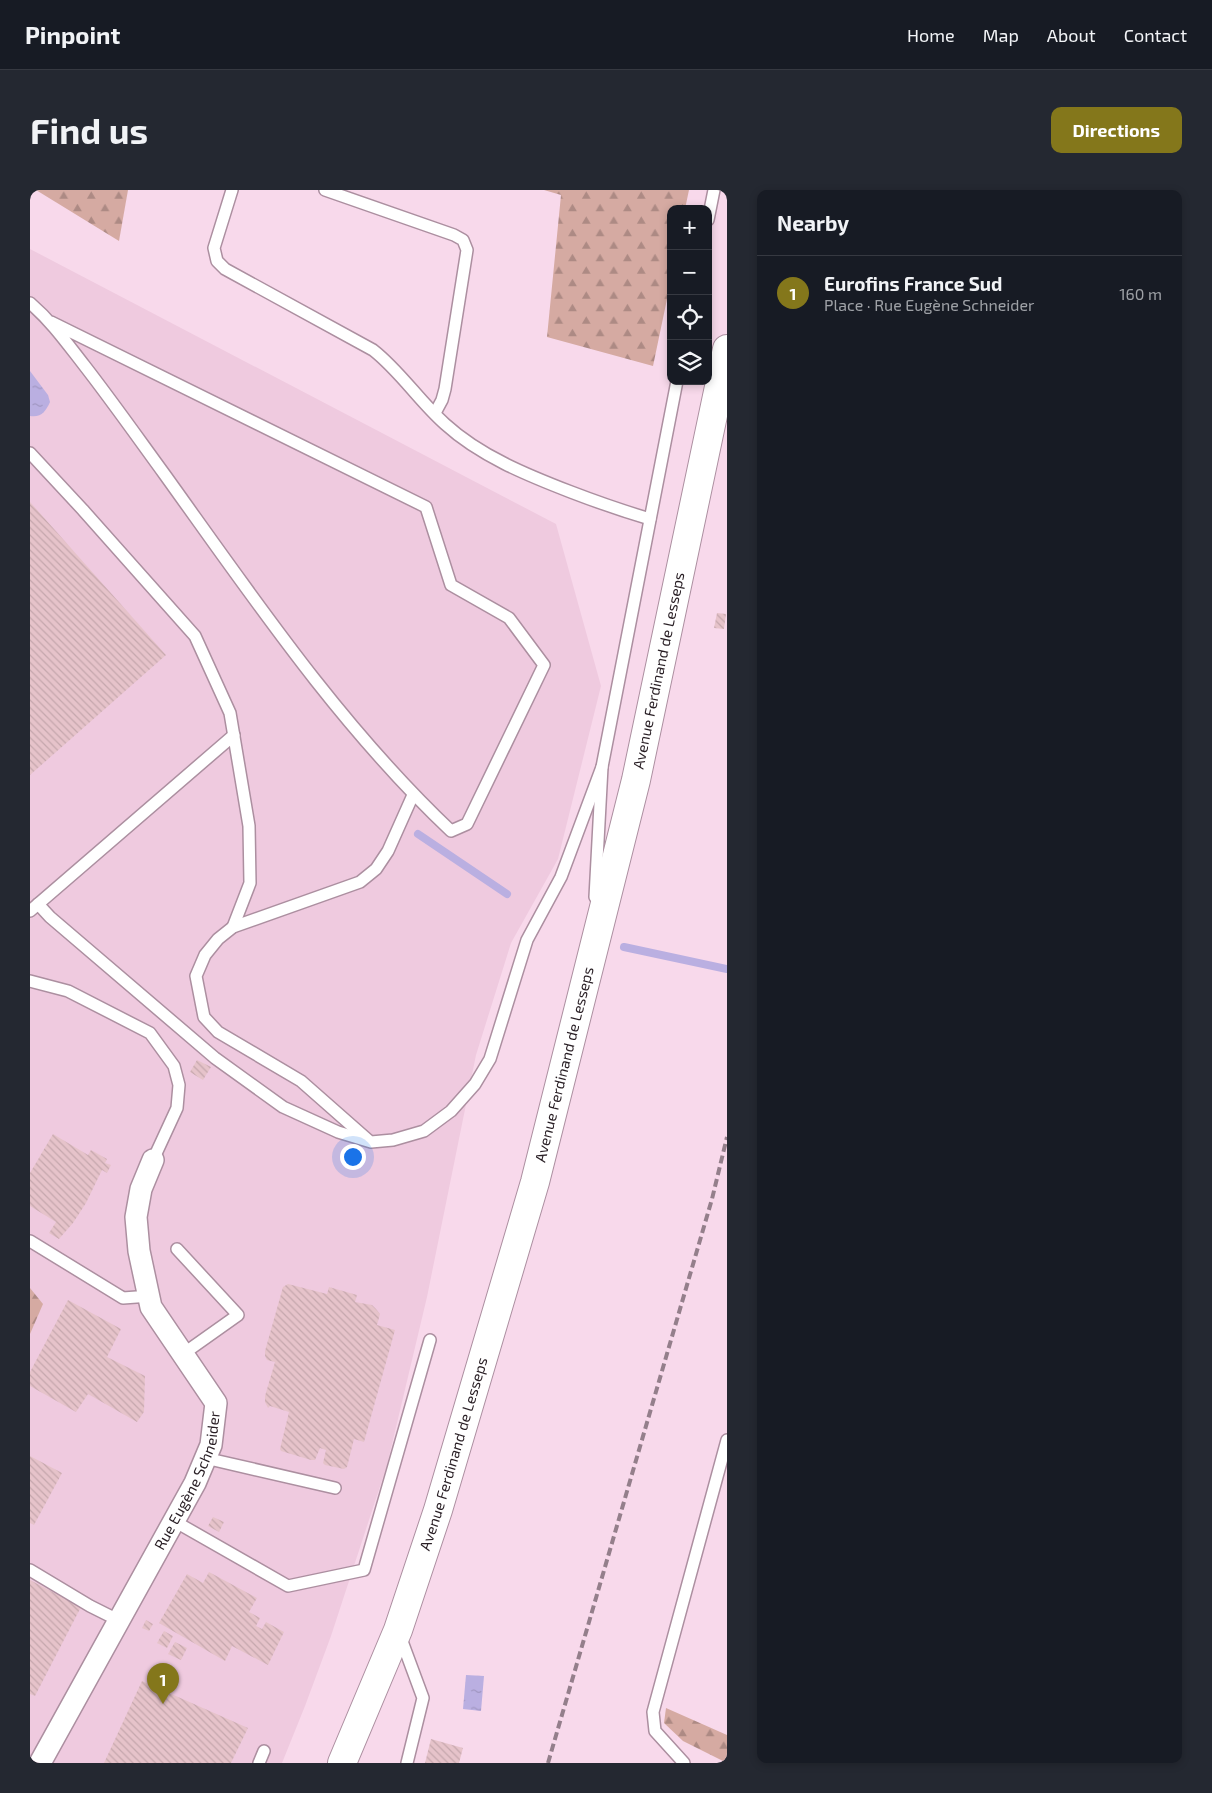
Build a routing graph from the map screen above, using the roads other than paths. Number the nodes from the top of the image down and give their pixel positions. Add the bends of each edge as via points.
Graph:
1 (232, 190) edge
2 (325, 190) edge
3 (714, 190) edge
4 (711, 205) edge
5 (30, 303) edge
6 (52, 322) junction
7 (727, 349) edge
8 (676, 385) edge
9 (435, 413) junction
10 (30, 453) edge
11 (650, 519) junction
12 (234, 735) junction
13 (602, 767) junction
14 (413, 796) junction
15 (34, 908) edge
16 (233, 927) junction
17 (592, 957) junction
18 (30, 981) edge
19 (371, 1142) junction
20 (153, 1160) joint
21 (30, 1241) edge
22 (177, 1249) dead end
23 (150, 1296) junction
24 (430, 1340) dead end
25 (183, 1354) junction
26 (727, 1440) edge
27 (205, 1458) junction
28 (335, 1488) dead end
29 (174, 1521) junction
30 (30, 1570) edge
31 (120, 1622) junction
32 (398, 1630) junction
33 (264, 1751) dead end
34 (40, 1763) edge
35 (259, 1763) edge
36 (342, 1763) edge
37 (407, 1763) edge
38 (684, 1763) edge

1 - 9 lane via 214,248 217,261 225,269 373,350
2 - 9 lane via 464,240 467,250 445,390
3 - 4 lane
5 - 6 lane
6 - 14 lane via 290,648
6 - 14 lane via 426,507 451,585 510,618 544,665 467,824 451,831
7 - 17 main road, Avenue Ferdinand de Lesseps via 636,780
8 - 11 lane
9 - 11 lane via 465,441 522,473
10 - 12 lane via 194,636 230,713
11 - 13 lane
12 - 15 lane
12 - 16 lane via 250,826 250,882
13 - 17 lane
13 - 19 lane via 561,877 527,940 490,1059 475,1084 451,1111 424,1131 393,1140
14 - 16 lane via 388,851 360,882
15 - 19 lane via 50,917 215,1058 283,1107 338,1132
16 - 19 lane via 205,955 196,976 204,1017 218,1032 302,1080
17 - 32 main road, Avenue Ferdinand de Lesseps via 535,1182 441,1501
18 - 20 lane via 68,990 150,1033 174,1066 179,1084 177,1108
20 - 23 street, Rue Eugène Schneider via 141,1189 136,1217 139,1251
21 - 23 lane via 123,1298
22 - 25 lane via 238,1315
23 - 25 street, Rue Eugène Schneider via 151,1307
24 - 29 lane via 364,1570 288,1586
25 - 27 street, Rue Eugène Schneider via 216,1403 211,1445
26 - 38 lane via 653,1712 655,1730
27 - 28 lane
27 - 29 street, Rue Eugène Schneider
29 - 31 street, Rue Eugène Schneider
30 - 31 lane
31 - 34 street, Rue Eugène Schneider
32 - 36 main road, Avenue Ferdinand de Lesseps
32 - 37 lane via 423,1698
33 - 35 lane

